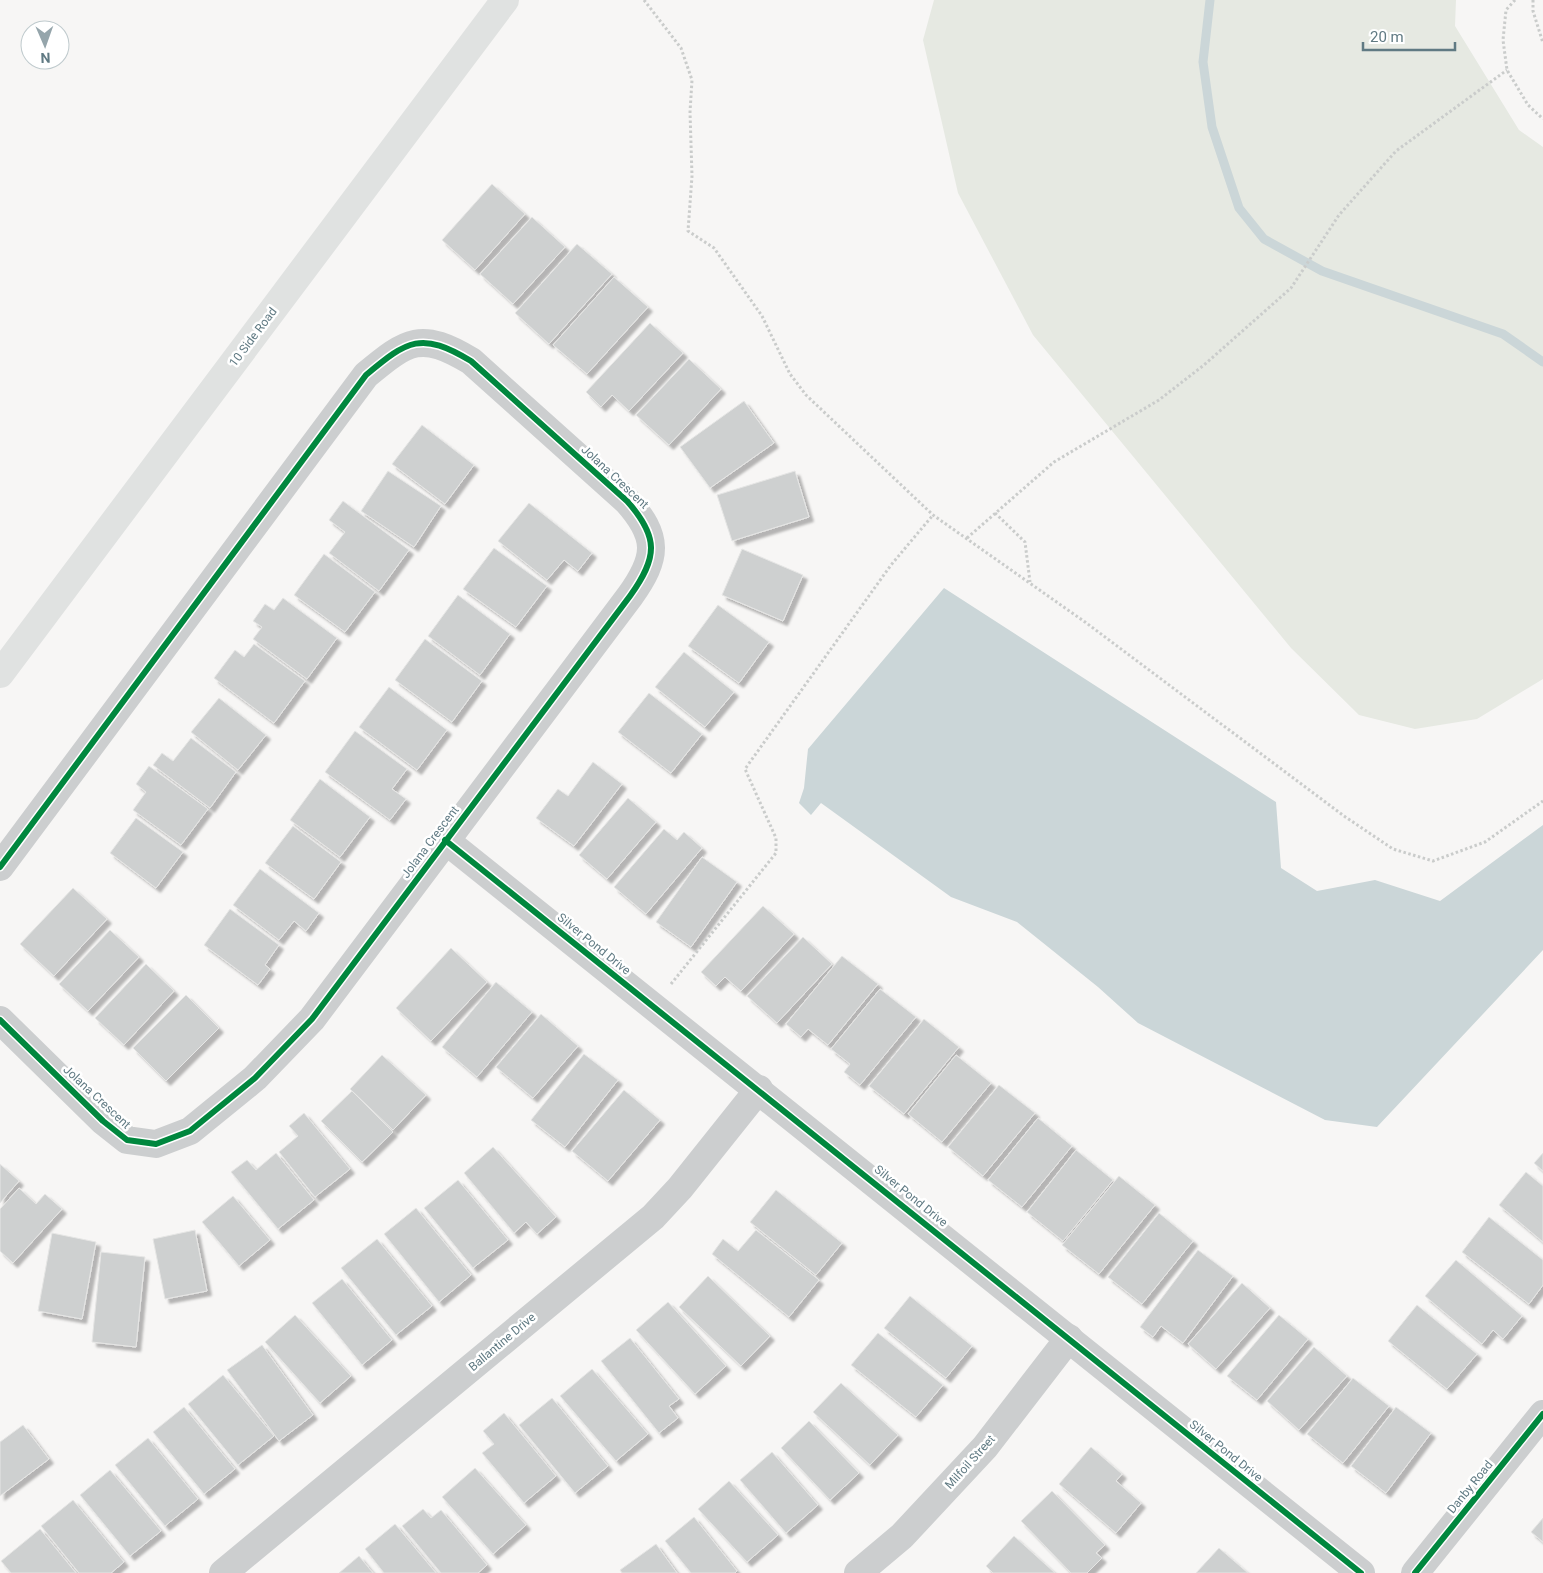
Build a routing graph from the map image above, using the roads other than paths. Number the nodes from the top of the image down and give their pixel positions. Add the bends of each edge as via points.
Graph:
1 (505, 0) edge
2 (0, 674) edge
3 (445, 840) junction
4 (0, 867) edge
5 (0, 1020) edge
6 (759, 1089) junction
7 (1068, 1338) junction
8 (1543, 1414) edge
9 (222, 1573) edge
10 (858, 1573) edge
11 (1360, 1573) edge
12 (1415, 1573) edge

1 - 2 main road, 10 Side Road
3 - 4 street, Jolana Crescent via 644,576 650,558 650,536 643,519 627,501 471,361 426,341 398,348 366,375
3 - 5 street, Jolana Crescent via 312,1019 255,1078 190,1130 156,1144 127,1140
3 - 6 street, Silver Pond Drive
6 - 7 street, Silver Pond Drive
6 - 9 street, Ballantine Drive via 653,1217
7 - 10 street, Milfoil Street via 984,1447 902,1536
7 - 11 street, Silver Pond Drive
8 - 12 street, Danby Road

